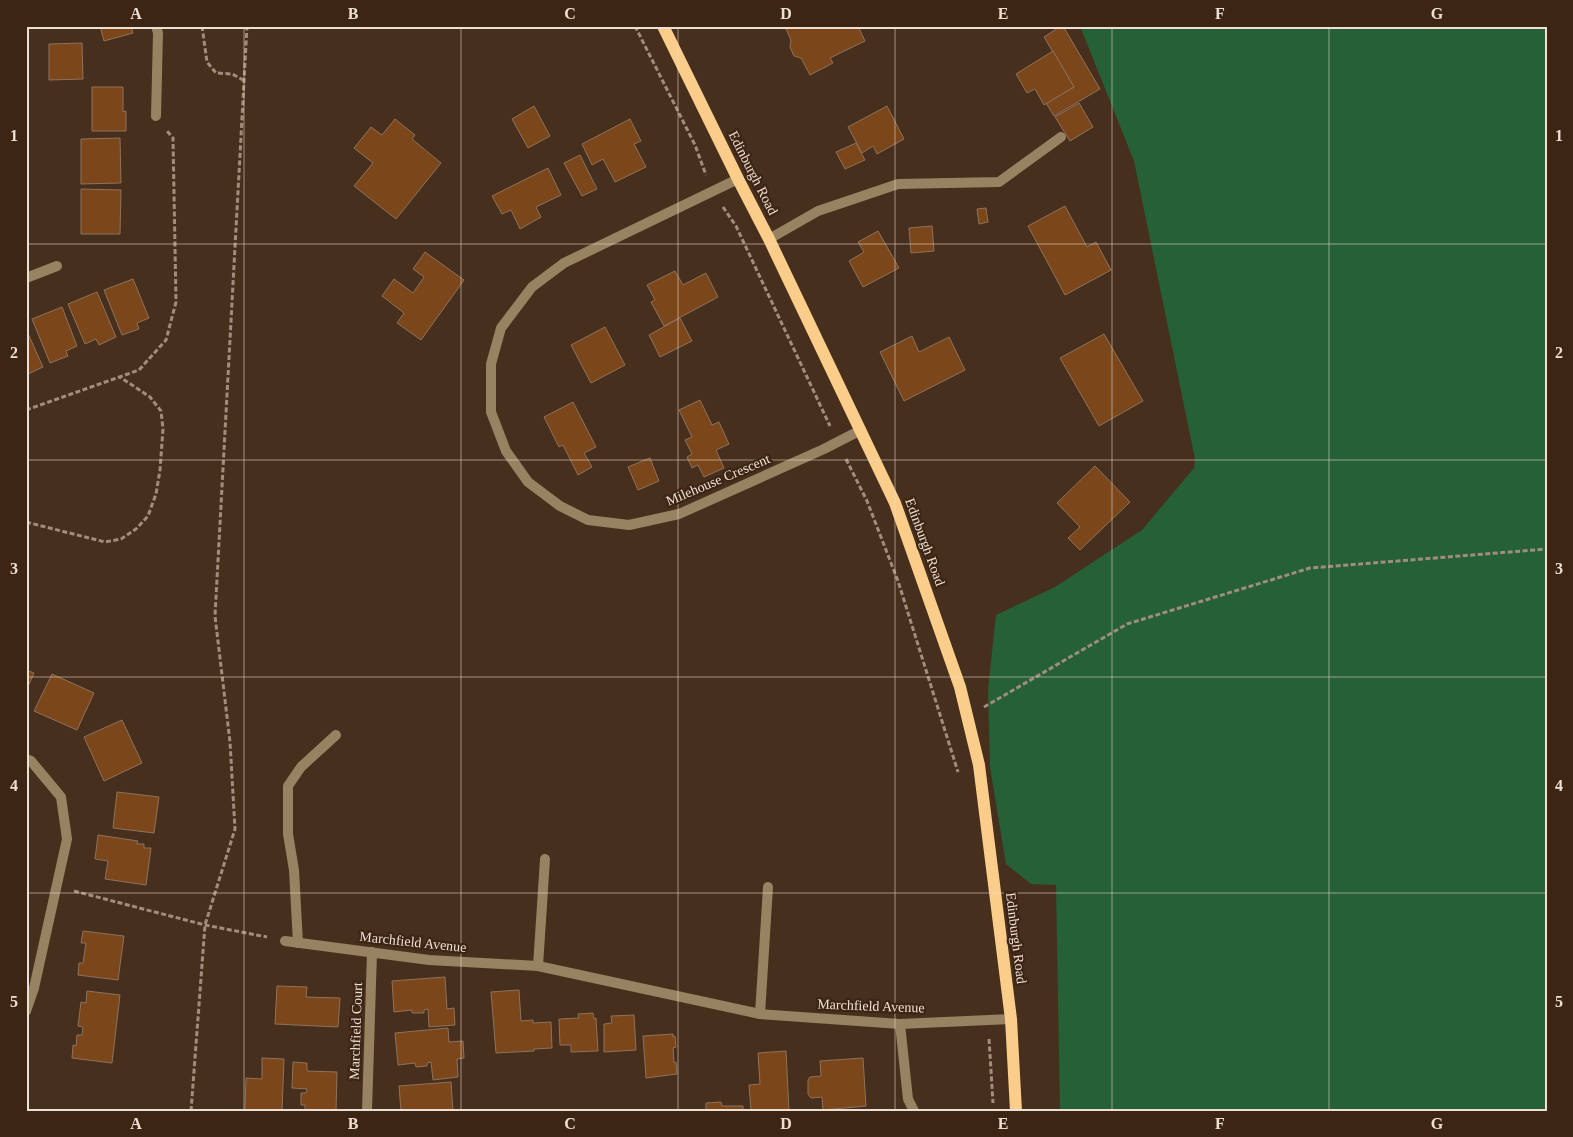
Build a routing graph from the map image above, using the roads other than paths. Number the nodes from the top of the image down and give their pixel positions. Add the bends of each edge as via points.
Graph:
1 (156, 26) edge
2 (663, 26) edge
3 (156, 116) road end
4 (1061, 137) dead end
5 (738, 179) junction
6 (769, 239) junction
7 (57, 266) dead end
8 (26, 278) edge
9 (861, 430) junction
10 (336, 736) dead end
11 (26, 759) edge
12 (545, 859) dead end
13 (768, 887) dead end
14 (286, 941) road end
15 (298, 943) junction
16 (372, 952) junction
17 (538, 966) junction
18 (26, 1011) edge
19 (760, 1014) junction
20 (1011, 1018) junction
21 (900, 1024) junction
22 (367, 1111) edge
23 (914, 1111) edge
24 (1016, 1111) edge

1 - 3 street
2 - 5 main road, Edinburgh Road
4 - 6 street via 999,182 898,184 818,211
5 - 6 main road, Edinburgh Road
5 - 9 street, Milehouse Crescent via 564,263 532,287 501,328 491,364 491,412 506,451 528,482 560,506 588,520 629,525 679,514
6 - 9 main road, Edinburgh Road
7 - 8 street
9 - 20 main road, Edinburgh Road via 895,503 960,688 979,765
10 - 15 street via 302,767 288,786 288,834 294,870
11 - 18 street via 61,797 66,839 34,988
12 - 17 street
13 - 19 street
14 - 15 street, Marchfield Avenue
15 - 16 street, Marchfield Avenue
16 - 17 street, Marchfield Avenue via 429,960
16 - 22 street, Marchfield Court
17 - 19 street, Marchfield Avenue
19 - 21 street, Marchfield Avenue
20 - 21 street, Marchfield Avenue
20 - 24 main road, Edinburgh Road
21 - 23 street via 908,1099

